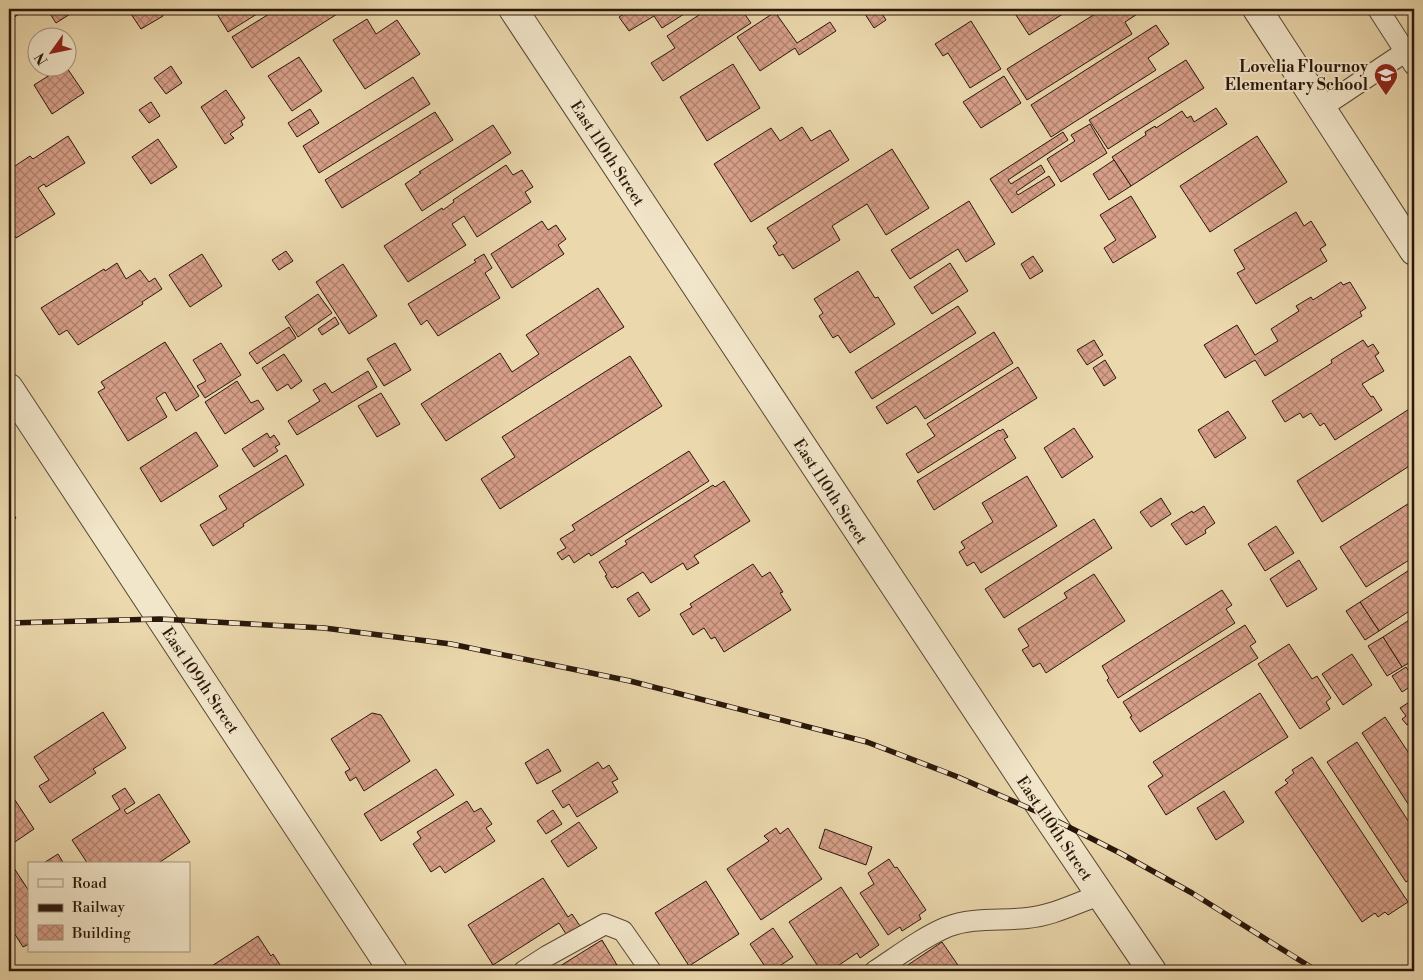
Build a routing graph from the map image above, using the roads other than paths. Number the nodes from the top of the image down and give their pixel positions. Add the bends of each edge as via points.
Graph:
1 (513, 9) edge
2 (1257, 9) edge
3 (1378, 9) edge
4 (1410, 58) edge
5 (1321, 108) junction
6 (1414, 251) edge
7 (9, 388) edge
8 (1100, 894) junction
9 (393, 971) edge
10 (524, 971) edge
11 (650, 971) edge
12 (875, 971) edge
13 (1152, 971) edge

1 - 8 street, East 110th Street
2 - 5 street
3 - 4 lane
4 - 5 lane
5 - 6 street
7 - 9 street, East 109th Street
8 - 12 lane via 1036,916 963,922 947,927
8 - 13 street, East 110th Street
10 - 11 lane via 605,924 623,931

